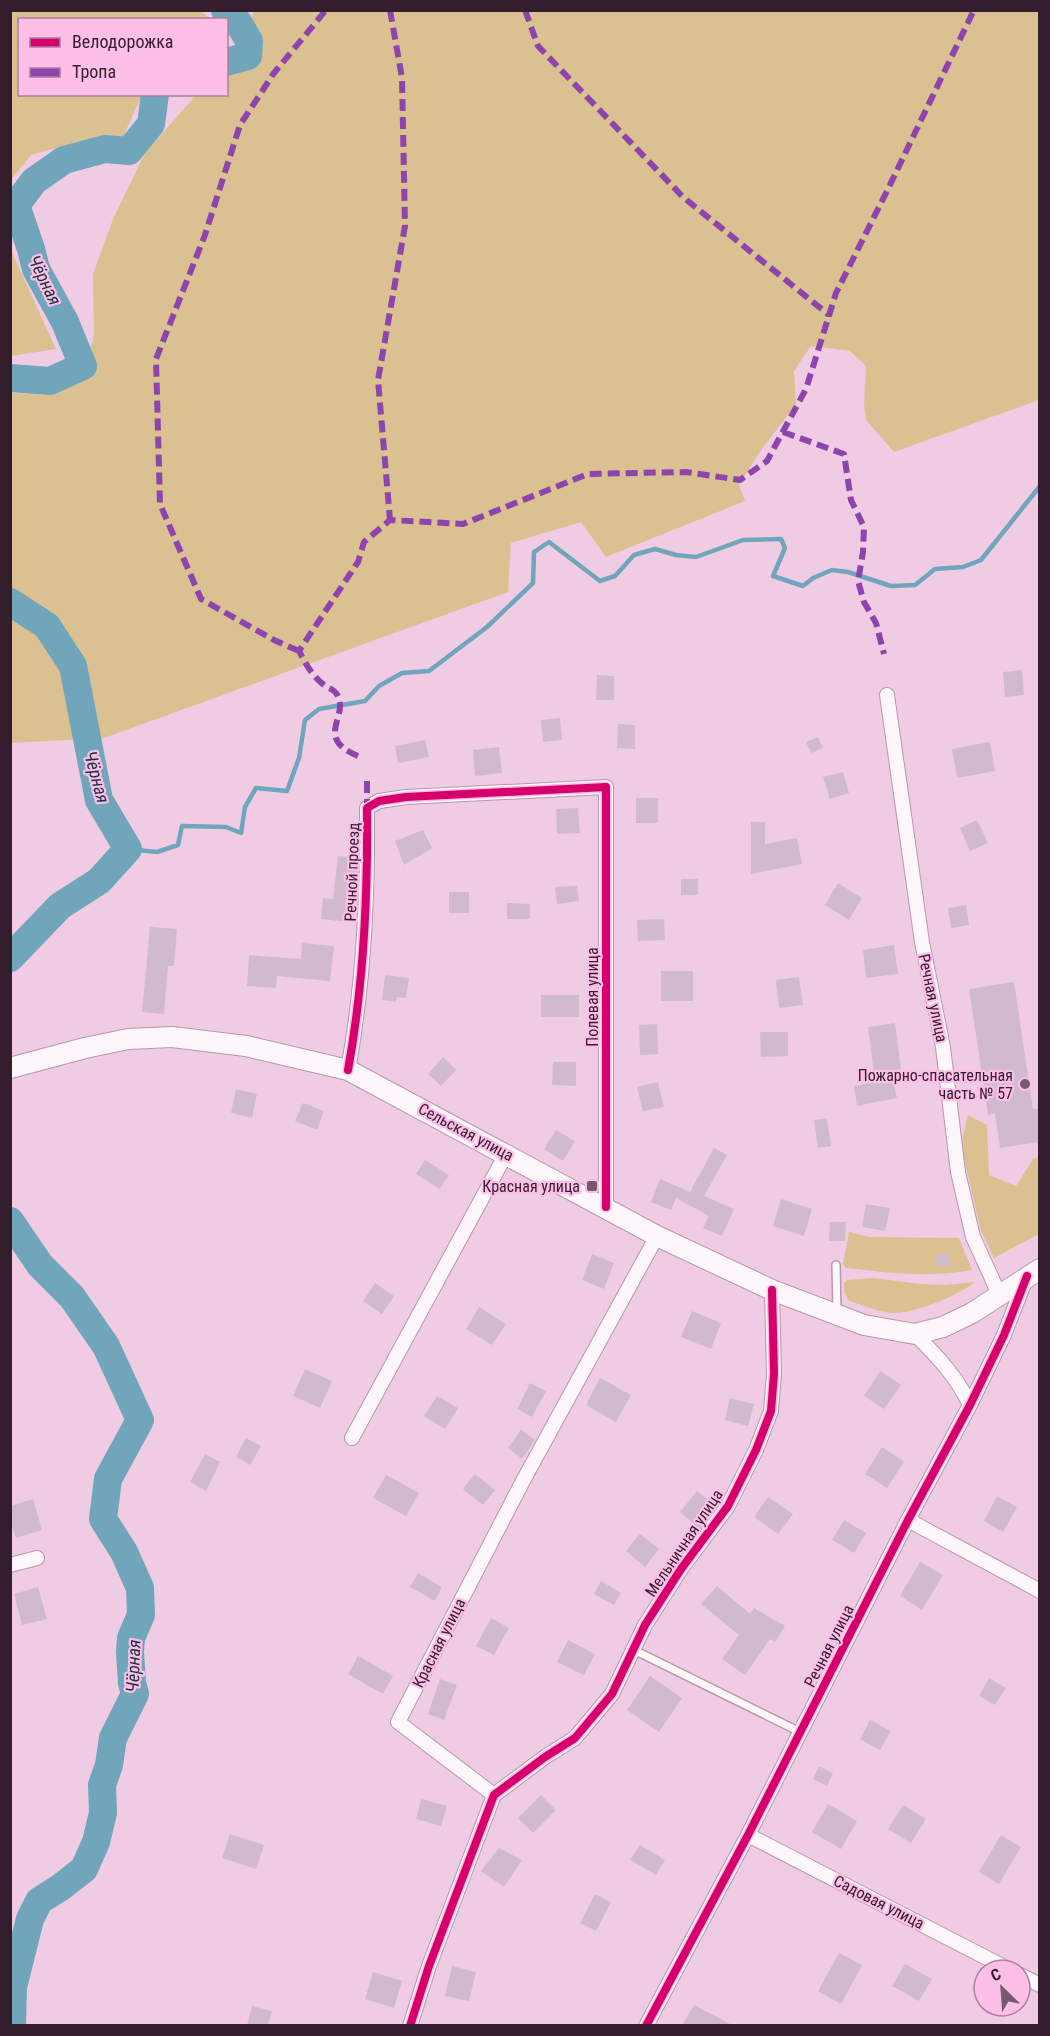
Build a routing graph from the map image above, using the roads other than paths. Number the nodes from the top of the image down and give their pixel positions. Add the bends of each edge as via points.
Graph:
1 (887, 695) dead end
2 (606, 787) joint
3 (10, 1068) edge
4 (348, 1070) junction
5 (506, 1154) junction
6 (606, 1207) junction
7 (657, 1236) junction
8 (836, 1264) dead end
9 (1033, 1272) edge
10 (771, 1290) junction
11 (999, 1294) junction
12 (837, 1316) junction
13 (915, 1334) junction
14 (970, 1405) junction
15 (352, 1438) dead end
16 (908, 1520) junction
17 (37, 1558) dead end
18 (10, 1565) edge
19 (1040, 1591) edge
20 (634, 1650) junction
21 (800, 1732) junction
22 (494, 1795) junction
23 (748, 1835) junction
24 (988, 1958) edge
25 (410, 2025) edge
26 (646, 2025) edge

1 - 11 street, Речная улица via 922,942 943,1047 958,1172 973,1238
2 - 4 street, Речной проезд via 406,797 378,801 367,808 368,881 357,1023
2 - 6 street, Полевая улица
3 - 4 main road, Сельская улица via 128,1039 172,1037 246,1046
4 - 5 main road, Сельская улица
5 - 6 main road, Сельская улица
5 - 15 street
6 - 7 main road, Сельская улица
7 - 10 main road, Сельская улица
7 - 22 street, Красная улица via 524,1479 398,1722
8 - 12 lane
9 - 11 main road
9 - 14 street, Речная улица
10 - 12 main road, Сельская улица
10 - 20 street, Мельничная улица via 771,1411 728,1506 681,1569 645,1625
11 - 13 main road via 943,1327
12 - 13 main road, Сельская улица
13 - 14 street via 949,1369
14 - 16 street, Речная улица
16 - 19 street
16 - 21 street, Речная улица
17 - 18 street
20 - 21 lane
20 - 22 street, Мельничная улица via 612,1695 575,1738
21 - 23 street, Речная улица
22 - 25 street
23 - 24 street, Садовая улица
23 - 26 street, Речная улица

